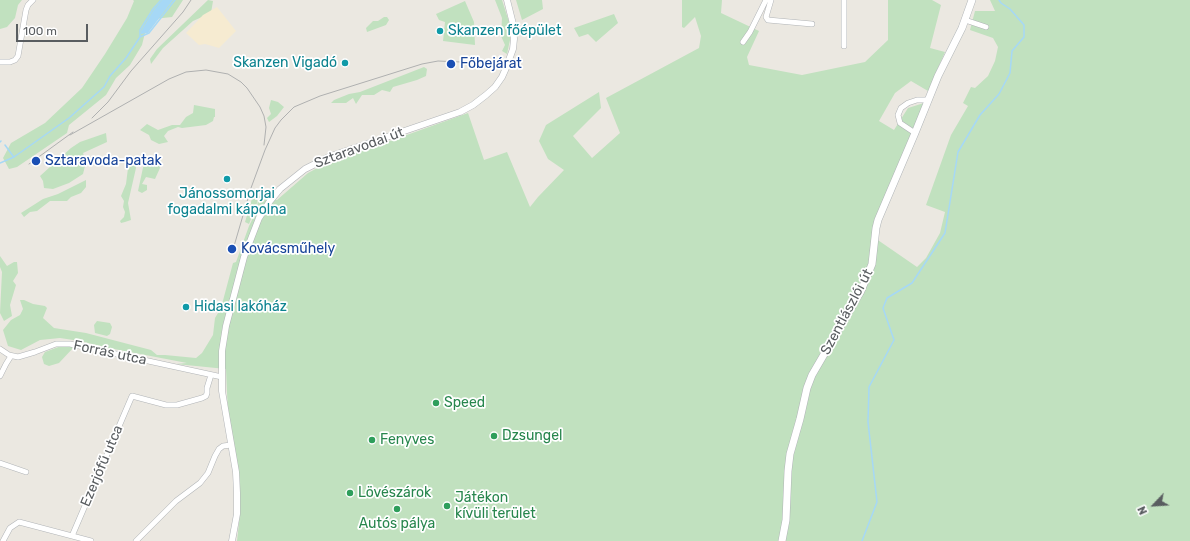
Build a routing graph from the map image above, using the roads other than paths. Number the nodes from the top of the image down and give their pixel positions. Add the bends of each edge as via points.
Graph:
1 (33, 0) edge
2 (507, 0) edge
3 (766, 0) edge
4 (771, 0) edge
5 (844, 0) edge
6 (972, 0) edge
7 (966, 20) junction
8 (812, 24) dead end
9 (986, 27) dead end
10 (743, 42) dead end
11 (844, 46) dead end
12 (0, 62) edge
13 (928, 100) junction
14 (915, 133) junction
15 (0, 349) edge
16 (11, 356) junction
17 (211, 375) junction
18 (0, 376) edge
19 (222, 377) junction
20 (231, 445) junction
21 (0, 463) edge
22 (26, 472) dead end
23 (72, 536) junction
24 (4, 541) edge
25 (91, 541) edge
26 (136, 541) edge
27 (232, 541) edge
28 (782, 541) edge

1 - 12 street via 26,10 18,56 10,62
2 - 19 street, Sztaravodai út via 513,24 512,49 502,77 486,96 444,118 318,162 291,179 270,201 253,231 243,263 225,331
3 - 10 street
4 - 8 street via 766,17 768,20
5 - 11 street
6 - 7 main road, Szentlászlói út
7 - 9 street
7 - 13 main road, Szentlászlói út
13 - 14 main road, Szentlászlói út
13 - 14 street via 917,100 901,108 898,116 900,123
14 - 28 main road, Szentlászlói út via 878,220 870,271 807,388 790,454 786,520
15 - 16 street
16 - 17 street, Forrás utca via 23,356 66,343
16 - 18 street
17 - 19 street, Forrás utca
17 - 23 street, Ezerjófű utca via 206,396 202,398 166,405 132,396
19 - 20 street, Sztaravodai út
20 - 26 street via 219,449 208,473 200,483 176,502
20 - 27 street, Sztaravodai út via 237,494 237,514
21 - 22 street
23 - 24 street via 19,522 10,528
23 - 25 street

